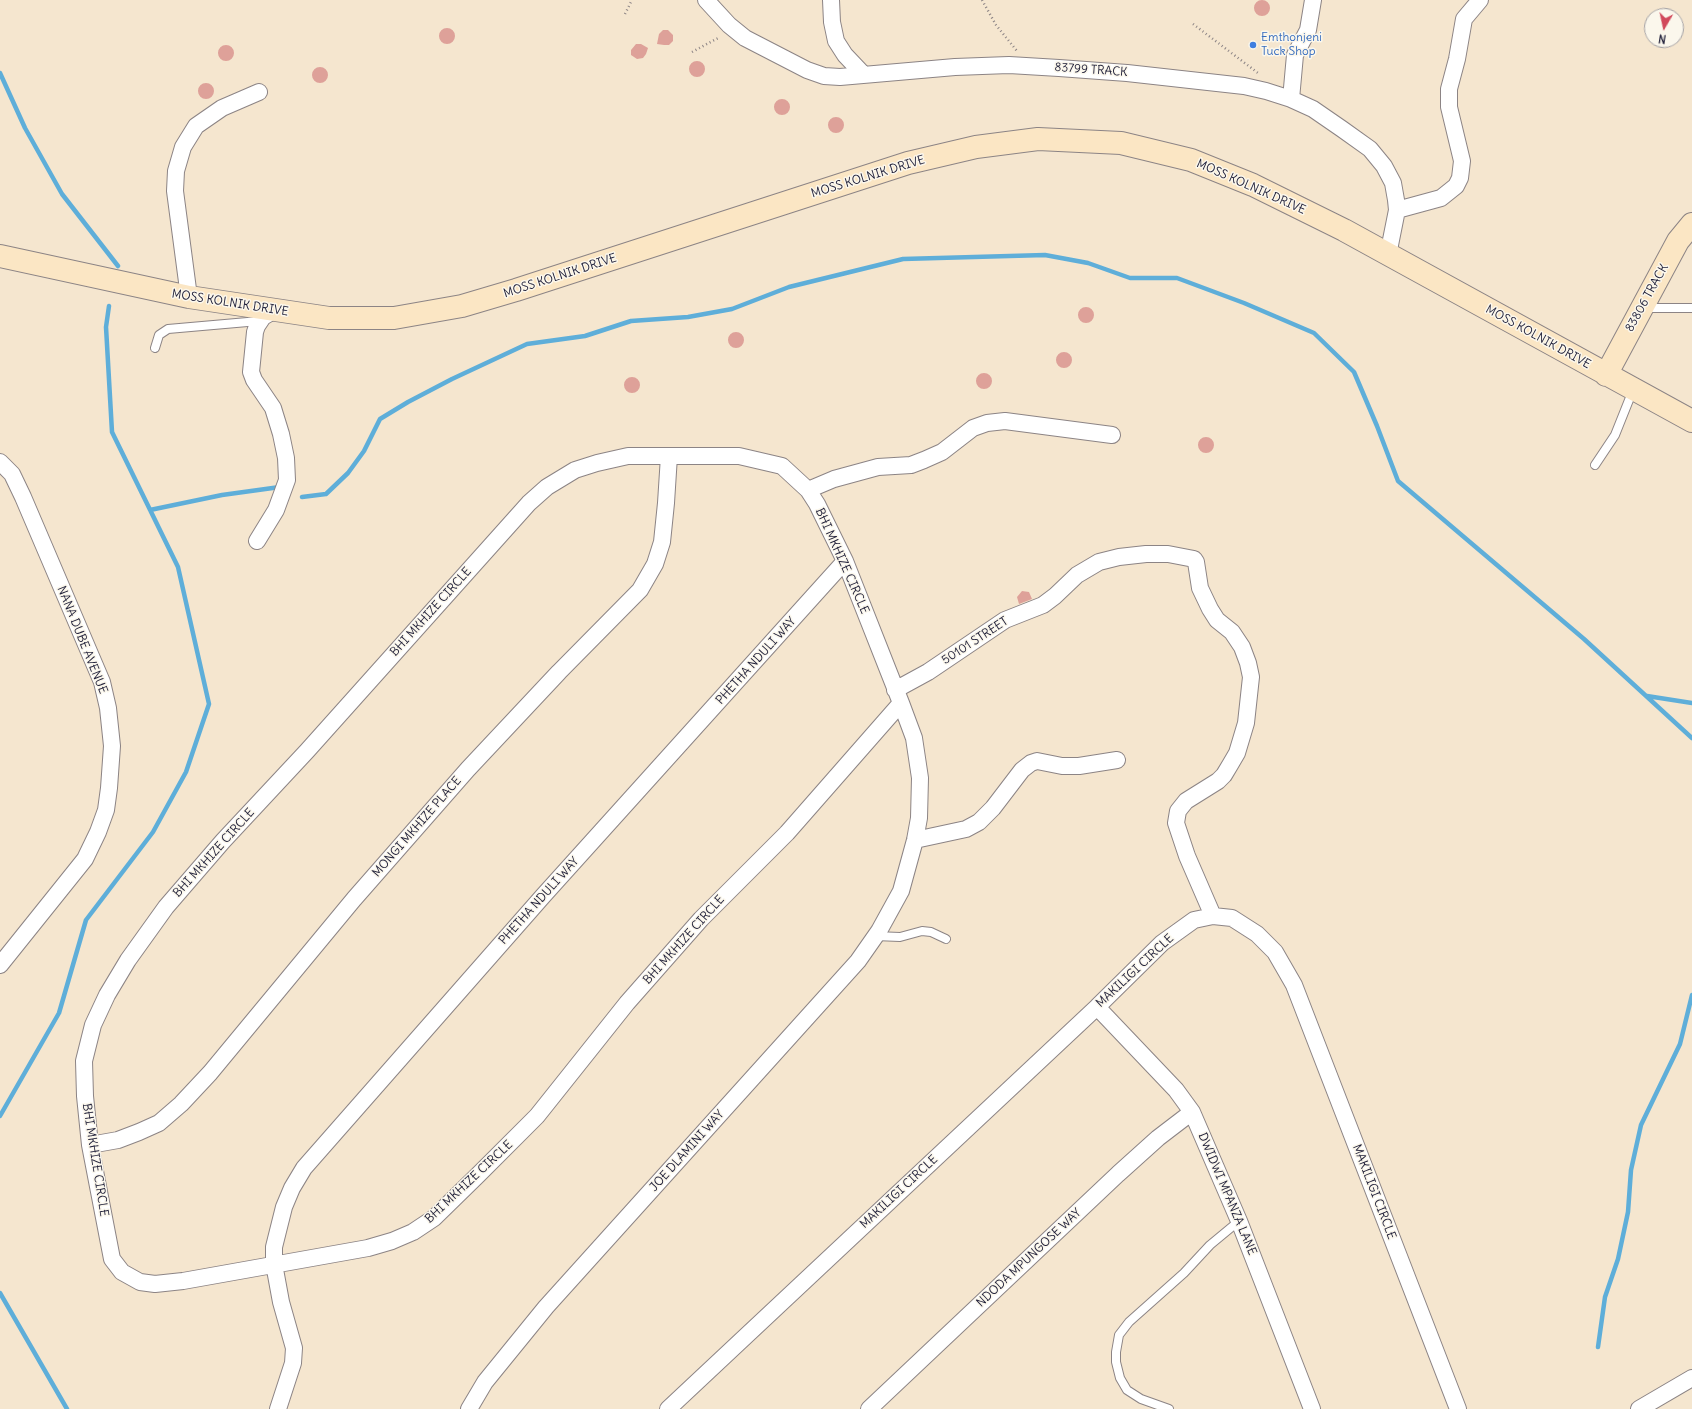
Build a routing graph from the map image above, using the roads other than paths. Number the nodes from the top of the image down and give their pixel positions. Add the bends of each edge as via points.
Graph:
1 (706, 0) edge
2 (831, 0) edge
3 (1313, 0) edge
4 (1480, 0) edge
5 (862, 74) junction
6 (259, 92) dead end
7 (1291, 99) junction
8 (1397, 210) junction
9 (1692, 224) edge
10 (1388, 255) junction
11 (0, 256) edge
12 (189, 297) junction
13 (1641, 308) junction
14 (1692, 308) edge
15 (267, 315) junction
16 (155, 348) dead end
17 (1606, 375) junction
18 (1633, 389) junction
19 (1692, 421) edge
20 (1112, 435) dead end
21 (669, 456) junction
22 (0, 462) edge
23 (1595, 465) dead end
24 (808, 490) junction
25 (257, 542) dead end
26 (845, 561) junction
27 (898, 696) junction
28 (1118, 760) dead end
29 (915, 840) junction
30 (901, 891) joint
31 (1212, 916) junction
32 (875, 936) junction
33 (946, 939) dead end
34 (0, 965) edge
35 (1097, 1008) junction
36 (1192, 1112) junction
37 (90, 1145) junction
38 (1239, 1221) junction
39 (274, 1264) junction
40 (1692, 1378) edge
41 (278, 1409) edge
42 (469, 1409) edge
43 (668, 1409) edge
44 (869, 1409) edge
45 (1169, 1409) edge
46 (1312, 1409) edge
47 (1458, 1409) edge
48 (1639, 1409) edge

1 - 5 street, 83799 TRACK via 745,38 812,72 840,77
2 - 5 street via 836,41
3 - 7 street via 1308,30 1295,55
4 - 8 street via 1464,18 1449,89 1449,107 1462,161 1460,178 1456,186 1441,198
5 - 7 street, 83799 TRACK via 955,66 1030,66 1216,83 1266,91
6 - 12 street via 222,108 196,126 183,147 176,171 175,191
7 - 8 street, 83799 TRACK via 1313,109 1370,150 1384,166 1393,183
8 - 10 street, 83799 TRACK
9 - 13 main road, 83806 TRACK via 1678,241
10 - 15 main road, MOSS KOLNIK DRIVE via 1253,185 1191,160 1121,142 1038,139 976,147 908,163 462,306 394,318
10 - 17 main road, MOSS KOLNIK DRIVE
11 - 12 main road, MOSS KOLNIK DRIVE
12 - 15 main road, MOSS KOLNIK DRIVE
13 - 14 lane
13 - 17 main road, 83806 TRACK
15 - 16 lane via 168,329 159,335
15 - 25 street via 255,332 252,372 254,380 273,408 286,458 286,480 276,510
17 - 18 main road, MOSS KOLNIK DRIVE
18 - 19 main road, MOSS KOLNIK DRIVE
18 - 23 lane via 1614,435
20 - 24 street via 1005,421 987,423 973,428 942,452 911,465 878,466 834,478
21 - 24 street, BHI MKHIZE CIRCLE via 739,456 775,464 782,466
21 - 37 street, MONGI MKHIZE PLACE via 662,542 655,564 640,590 468,769 181,1104 159,1123 118,1140
21 - 37 street, BHI MKHIZE CIRCLE via 628,456 597,462 574,470 547,487 529,503 166,907 128,960 93,1025 84,1061
22 - 34 street, NANA DUBE AVENUE via 12,474 23,497 102,682 112,746 106,810 85,859
24 - 26 street, BHI MKHIZE CIRCLE
26 - 27 street, BHI MKHIZE CIRCLE
26 - 39 street, PHETHA NDULI WAY via 543,896 304,1168 292,1188 278,1227
27 - 29 street, BHI MKHIZE CIRCLE via 914,738 920,778 920,818
27 - 31 street, 50101 STREET via 928,672 1005,620 1043,604 1055,596 1076,575 1093,565 1119,557 1146,554 1168,554 1194,559 1200,588 1210,609 1217,620 1232,632 1242,647 1251,677 1246,723 1230,765 1218,781 1186,801 1178,811 1176,823 1186,856
27 - 39 street, BHI MKHIZE CIRCLE via 787,833 701,919 627,1003 537,1116 434,1218 413,1232 368,1248
28 - 29 street via 1079,766 1031,763 1022,770 979,822 966,828
29 - 30 street, BHI MKHIZE CIRCLE
30 - 32 street, JOE DLAMINI WAY
31 - 35 street, MAKILIGI CIRCLE via 1194,920 1162,943
31 - 47 street, MAKILIGI CIRCLE via 1232,918 1257,934 1275,952 1294,985
32 - 33 lane via 900,937 922,931
32 - 42 street, JOE DLAMINI WAY via 858,961 546,1307 485,1382
35 - 36 street, DWIDWI MPANZA LANE via 1176,1090
35 - 43 street, MAKILIGI CIRCLE
36 - 38 street, DWIDWI MPANZA LANE
36 - 44 street, NDODA MPUNGOSE WAY via 1118,1174
37 - 39 street, BHI MKHIZE CIRCLE via 112,1259 122,1272 140,1282 155,1284
38 - 45 lane via 1129,1322 1120,1335 1116,1362 1120,1378 1127,1390 1141,1399
38 - 46 street, DWIDWI MPANZA LANE
39 - 41 street, PHETHA NDULI WAY via 294,1348 293,1363
40 - 48 street

